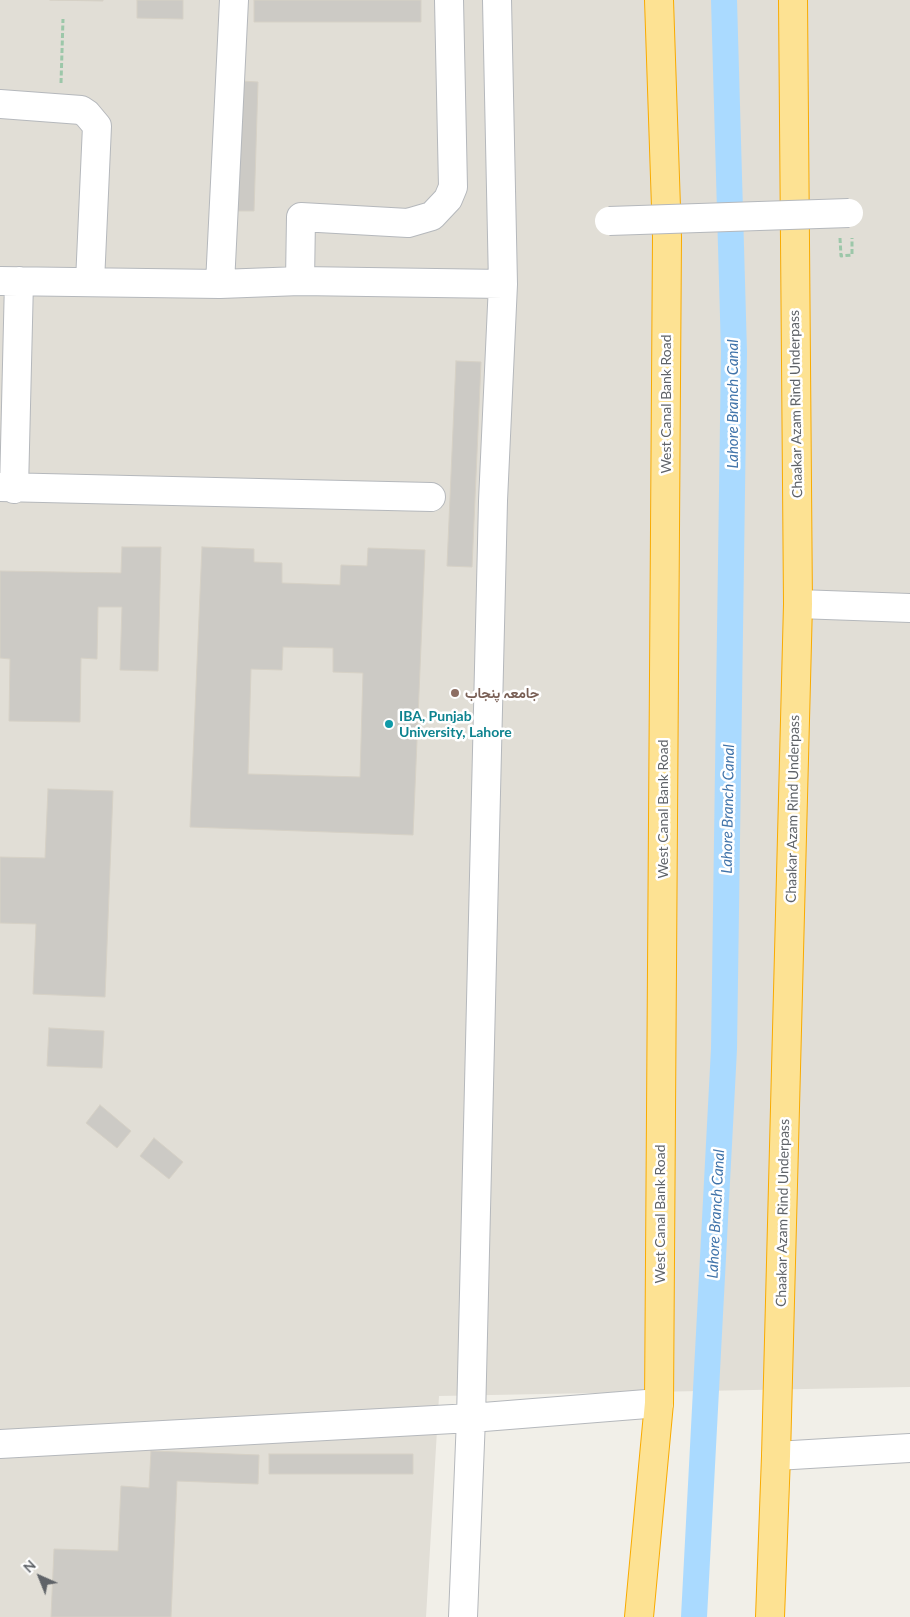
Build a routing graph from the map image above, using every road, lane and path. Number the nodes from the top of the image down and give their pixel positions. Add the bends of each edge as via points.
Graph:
1 (234, 0) edge
2 (448, 0) edge
3 (498, 0) edge
4 (659, 0) edge
5 (793, 0) edge
6 (62, 19) dead end
7 (0, 104) edge
8 (60, 109) junction
9 (849, 213) dead end
10 (609, 221) dead end
11 (9, 281) edge
12 (300, 281) junction
13 (90, 282) junction
14 (220, 284) junction
15 (503, 284) junction
16 (7, 488) edge
17 (431, 497) dead end
18 (798, 604) junction
19 (910, 608) edge
20 (659, 1403) junction
21 (471, 1418) junction
22 (0, 1444) edge
23 (910, 1448) edge
24 (776, 1456) junction
25 (463, 1617) edge
26 (639, 1617) edge
27 (770, 1617) edge

1 - 14 street
2 - 12 street via 453,187 448,199 432,216 408,223 301,217
3 - 15 street
4 - 20 highway, West Canal Bank Road via 667,237
5 - 18 highway, Chaakar Azam Rind Underpass
6 - 8 path
7 - 8 street
8 - 13 street via 81,110 96,126
9 - 10 street, bridge
11 - 13 street
11 - 16 street
12 - 14 street
12 - 15 street
13 - 14 street
15 - 21 street via 493,502
16 - 17 street
18 - 19 street
18 - 24 highway, Chaakar Azam Rind Underpass
20 - 21 street
20 - 26 highway, West Canal Bank Road
21 - 22 street
21 - 25 street
23 - 24 street
24 - 27 highway, Chaakar Azam Rind Underpass

